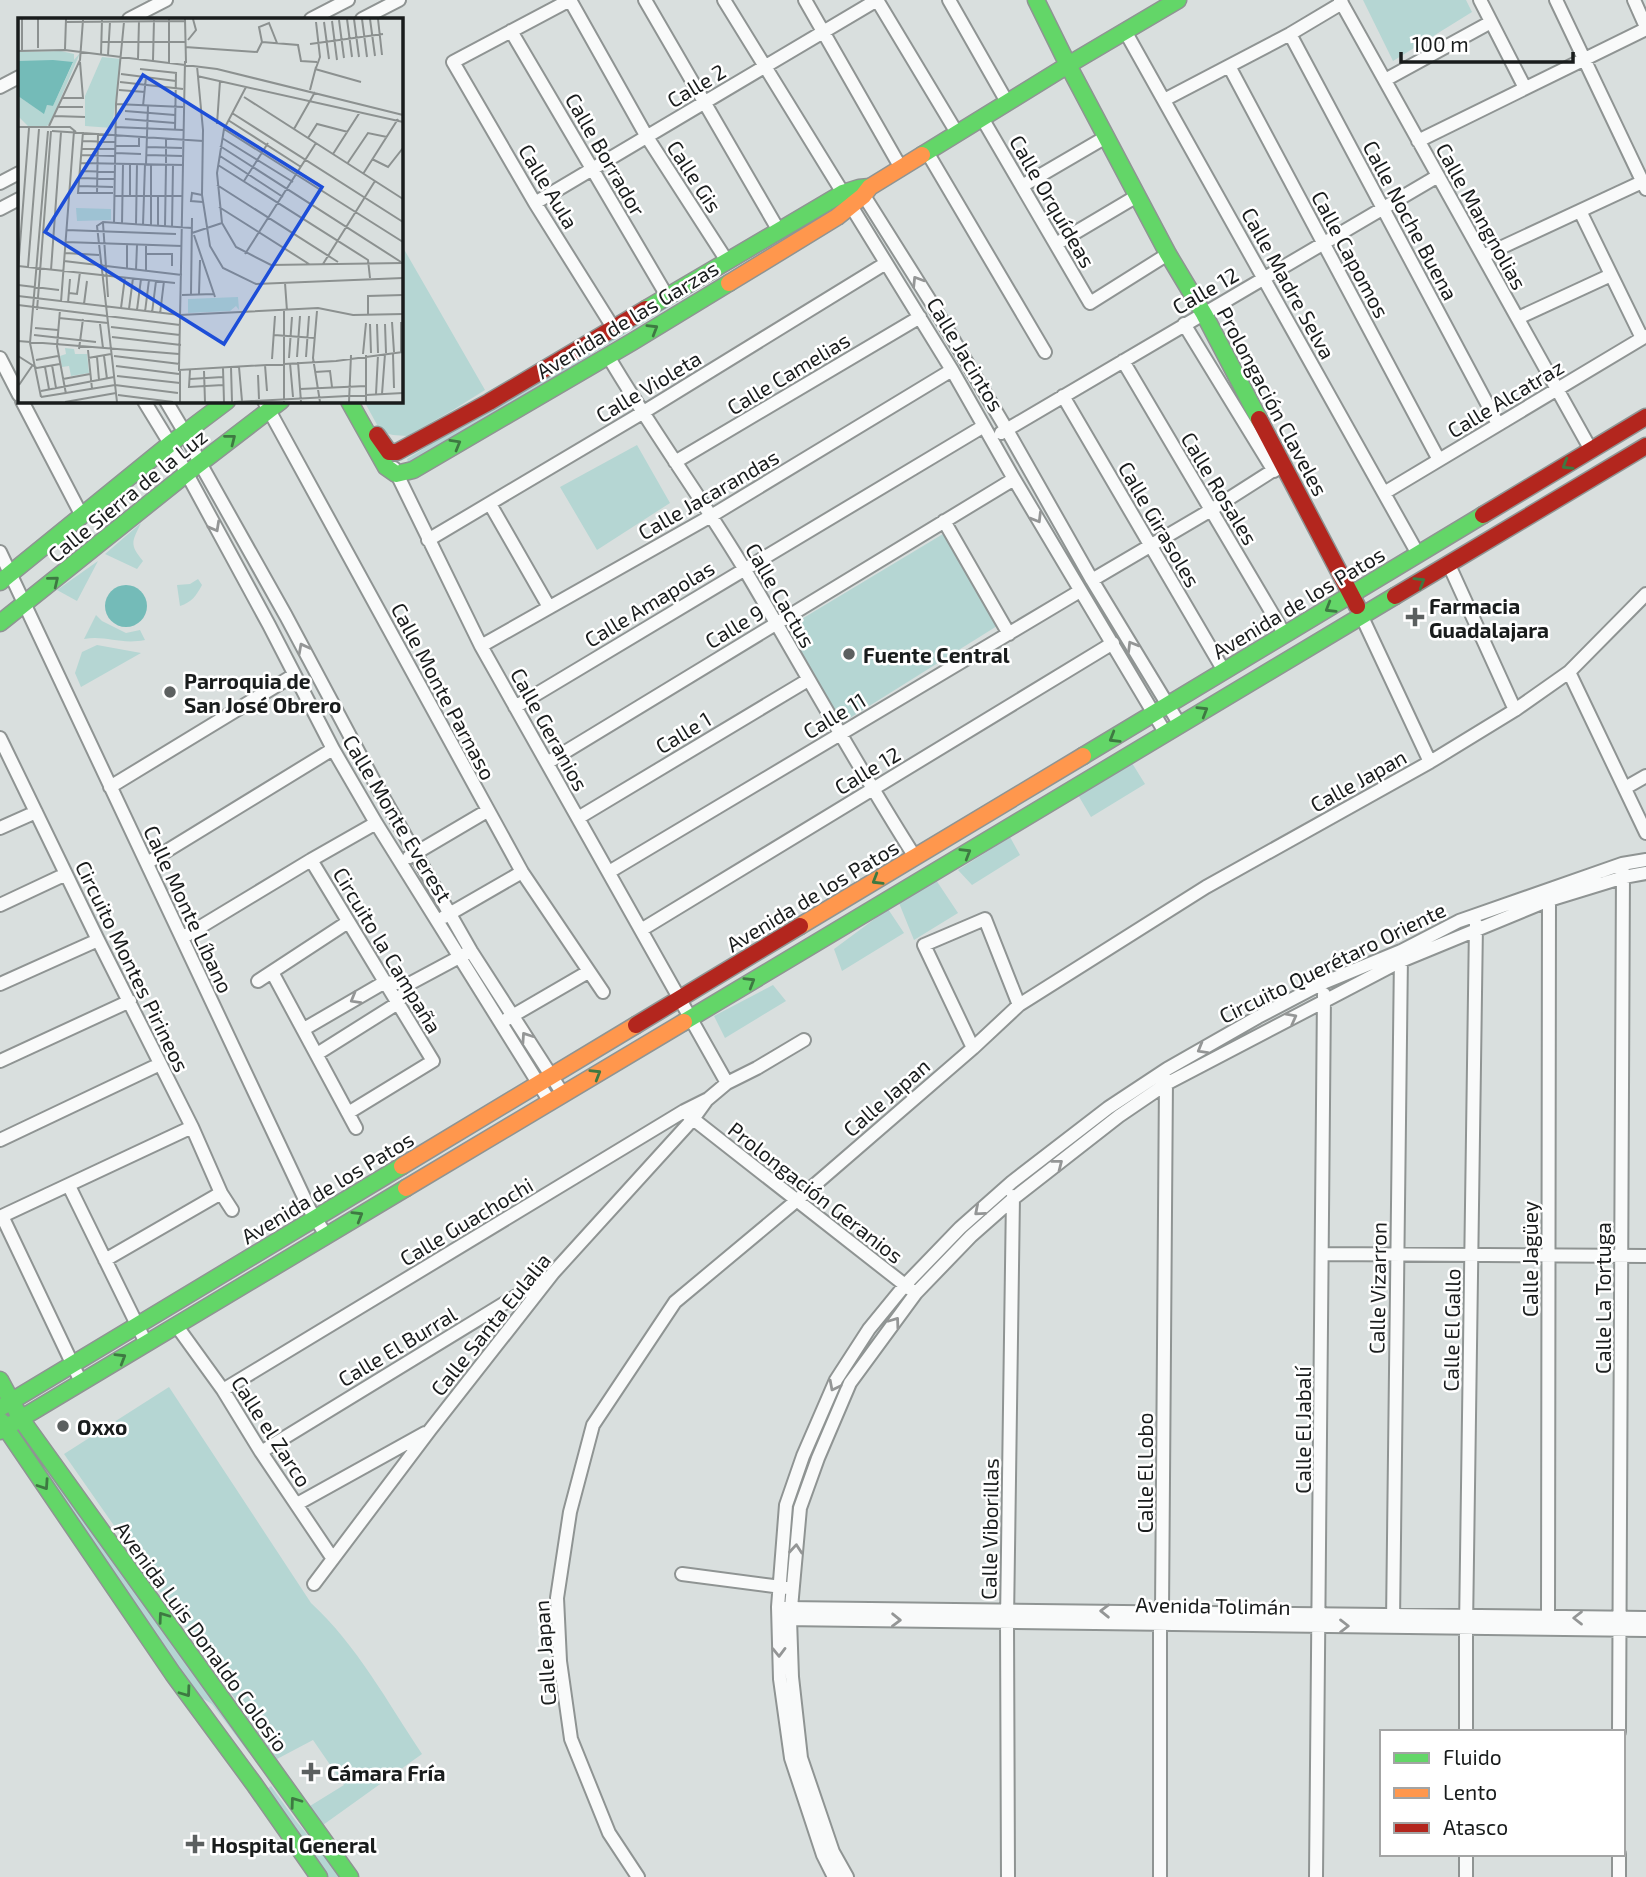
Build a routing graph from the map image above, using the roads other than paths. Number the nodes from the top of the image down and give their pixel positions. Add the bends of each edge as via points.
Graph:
1 (166, 0) edge
2 (348, 0) edge
3 (399, 0) edge
4 (570, 0) edge
5 (645, 0) edge
6 (724, 0) edge
7 (804, 0) edge
8 (877, 0) edge
9 (949, 0) edge
10 (1036, 0) edge
11 (1178, 0) edge
12 (1480, 0) edge
13 (1556, 0) edge
14 (1634, 0) edge
15 (1341, 2) edge
16 (131, 18) edge
17 (313, 18) edge
18 (364, 18) edge
19 (1491, 22) junction
20 (1646, 28) edge
21 (511, 31) junction
22 (1125, 31) junction
23 (823, 32) junction
24 (1290, 34) junction
25 (1584, 59) junction
26 (1068, 65) junction
27 (1229, 66) junction
28 (764, 67) junction
29 (18, 78) edge
30 (1385, 80) junction
31 (0, 87) edge
32 (1525, 88) junction
33 (1164, 100) junction
34 (1007, 102) junction
35 (704, 103) junction
36 (982, 118) junction
37 (957, 133) junction
38 (647, 137) junction
39 (1106, 137) junction
40 (1418, 141) junction
41 (927, 152) junction
42 (901, 168) junction
43 (592, 169) junction
44 (1438, 176) junction
45 (1022, 186) junction
46 (1644, 186) edge
47 (857, 194) junction
48 (1137, 196) junction
49 (18, 200) edge
50 (536, 203) junction
51 (1383, 208) junction
52 (0, 209) edge
53 (1580, 211) junction
54 (779, 231) junction
55 (1323, 243) junction
56 (1056, 244) junction
57 (1168, 254) junction
58 (1483, 256) junction
59 (727, 261) junction
60 (886, 263) junction
61 (1611, 275) junction
62 (1264, 278) junction
63 (667, 296) junction
64 (1203, 314) junction
65 (920, 317) junction
66 (1518, 318) junction
67 (1184, 324) junction
68 (614, 328) junction
69 (1644, 337) edge
70 (1045, 352) dead end
71 (608, 356) junction
72 (0, 358) edge
73 (1123, 361) junction
74 (952, 370) junction
75 (1557, 389) junction
76 (18, 393) edge
77 (1063, 396) junction
78 (23, 402) edge
79 (145, 402) edge
80 (167, 402) edge
81 (227, 402) edge
82 (350, 402) edge
83 (360, 402) edge
84 (489, 402) junction
85 (270, 404) edge
86 (642, 413) junction
87 (1646, 417) edge
88 (499, 419) junction
89 (1499, 424) junction
90 (984, 426) junction
91 (1007, 430) junction
92 (187, 437) junction
93 (992, 438) junction
94 (1646, 446) edge
95 (172, 447) junction
96 (1591, 450) junction
97 (390, 452) junction
98 (199, 460) junction
99 (1438, 460) junction
100 (675, 462) junction
101 (1278, 468) junction
102 (184, 471) junction
103 (396, 474) junction
104 (1014, 479) junction
105 (1384, 493) junction
106 (489, 504) junction
107 (1211, 510) junction
108 (82, 516) junction
109 (711, 516) junction
110 (944, 522) junction
111 (1464, 527) junction
112 (428, 540) junction
113 (1151, 545) junction
114 (1477, 547) junction
115 (0, 552) edge
116 (1418, 554) junction
117 (1449, 565) junction
118 (744, 569) junction
119 (8, 579) edge
120 (1092, 580) junction
121 (1080, 591) junction
122 (1646, 594) edge
123 (1352, 595) junction
124 (24, 601) junction
125 (549, 607) junction
126 (286, 616) junction
127 (1362, 617) junction
128 (0, 623) edge
129 (776, 624) junction
130 (269, 625) junction
131 (1009, 634) junction
132 (1285, 635) junction
133 (1112, 643) junction
134 (481, 646) junction
135 (1224, 671) junction
136 (1569, 672) junction
137 (294, 675) junction
138 (808, 680) junction
139 (1168, 705) junction
140 (515, 707) junction
141 (1515, 710) junction
142 (1153, 714) junction
143 (1173, 730) junction
144 (839, 734) junction
145 (0, 738) edge
146 (333, 749) junction
147 (1430, 762) junction
148 (547, 763) junction
149 (1646, 776) edge
150 (374, 781) junction
151 (110, 786) junction
152 (1625, 788) junction
153 (872, 790) junction
154 (357, 791) junction
155 (487, 811) junction
156 (36, 812) junction
157 (578, 818) junction
158 (376, 823) junction
159 (0, 828) edge
160 (1646, 833) edge
161 (415, 853) junction
162 (915, 858) junction
163 (311, 860) junction
164 (1646, 860) edge
165 (400, 861) junction
166 (147, 863) junction
167 (1623, 870) junction
168 (608, 872) junction
169 (522, 873) junction
170 (1646, 873) edge
171 (66, 874) junction
172 (1549, 894) junction
173 (0, 905) edge
174 (450, 914) junction
175 (438, 921) junction
176 (348, 922) junction
177 (1475, 922) junction
178 (641, 930) junction
179 (182, 938) junction
180 (98, 940) junction
181 (465, 954) junction
182 (1401, 956) junction
183 (272, 972) junction
184 (588, 972) junction
185 (258, 981) dead end
186 (385, 982) junction
187 (1324, 983) junction
188 (0, 984) edge
189 (409, 984) junction
190 (603, 992) dead end
191 (680, 999) junction
192 (130, 1001) junction
193 (1324, 1001) junction
194 (398, 1003) junction
195 (1019, 1004) junction
196 (691, 1017) junction
197 (506, 1019) junction
198 (304, 1029) junction
199 (804, 1040) dead end
200 (973, 1048) junction
201 (317, 1054) junction
202 (0, 1061) edge
203 (160, 1064) junction
204 (1167, 1069) junction
205 (545, 1080) junction
206 (727, 1083) junction
207 (1166, 1084) junction
208 (557, 1098) junction
209 (348, 1113) junction
210 (688, 1115) junction
211 (192, 1127) junction
212 (356, 1128) dead end
213 (0, 1140) edge
214 (1012, 1182) junction
215 (69, 1186) junction
216 (221, 1192) junction
217 (1014, 1198) junction
218 (796, 1201) junction
219 (232, 1210) dead end
220 (1, 1217) edge
221 (316, 1219) junction
222 (326, 1235) junction
223 (1322, 1254) junction
224 (1397, 1255) junction
225 (1472, 1255) junction
226 (1549, 1256) junction
227 (1622, 1256) junction
228 (1646, 1256) edge
229 (105, 1260) junction
230 (553, 1273) junction
231 (905, 1285) junction
232 (916, 1293) junction
233 (137, 1325) junction
234 (177, 1325) junction
235 (146, 1343) junction
236 (72, 1364) junction
237 (0, 1380) edge
238 (81, 1382) junction
239 (223, 1390) junction
240 (5, 1405) edge
241 (21, 1419) junction
242 (2, 1426) edge
243 (430, 1430) junction
244 (812, 1433) junction
245 (826, 1438) junction
246 (261, 1452) junction
247 (297, 1504) junction
248 (333, 1559) junction
249 (682, 1574) dead end
250 (314, 1584) dead end
251 (787, 1588) junction
252 (785, 1613) junction
253 (1007, 1616) junction
254 (1161, 1618) junction
255 (1646, 1618) edge
256 (1318, 1620) junction
257 (1393, 1621) junction
258 (1466, 1622) junction
259 (1548, 1623) junction
260 (1619, 1624) junction
261 (1646, 1630) edge
262 (1466, 1730) edge
263 (1619, 1730) edge
264 (828, 1854) junction
265 (1466, 1856) edge
266 (1619, 1856) edge
267 (319, 1877) edge
268 (350, 1877) edge
269 (638, 1877) edge
270 (834, 1877) edge
271 (847, 1877) edge
272 (1008, 1877) edge
273 (1160, 1877) edge
274 (1316, 1877) edge
275 (1466, 1877) edge
276 (1619, 1877) edge

1 - 16 street
2 - 17 street
3 - 18 street
4 - 21 street
4 - 38 street, Calle Gis
5 - 35 street
6 - 28 street, Calle Jacintos
7 - 23 street
8 - 23 street, Calle 2
8 - 37 street
9 - 34 street
10 - 26 street, Prolongación Claveles
11 - 22 street, Avenida de las Garzas
12 - 19 street
13 - 25 street
14 - 20 street
15 - 24 street
15 - 30 street, Calle Mangnolias
19 - 30 street
19 - 32 street
20 - 25 street
21 - 43 street, Calle Borrador
21 - 50 street, Calle Aula via 453,62
22 - 26 street, Avenida de las Garzas
22 - 33 street, Calle Madre Selva
23 - 28 street, Calle 2
23 - 42 street
24 - 27 street
24 - 51 street, Calle Noche Buena
25 - 32 street
25 - 46 street
26 - 34 street, Avenida de las Garzas
26 - 39 street, Prolongación Claveles
27 - 33 street
27 - 55 street, Calle Capomos
28 - 35 street, Calle 2
28 - 47 street, Calle Jacintos
29 - 31 street
30 - 40 street, Calle Mangnolias
32 - 40 street
33 - 62 street, Calle Madre Selva
34 - 36 street, Avenida de las Garzas
35 - 38 street, Calle 2
35 - 54 street
36 - 37 street, Avenida de las Garzas
36 - 45 street, Calle Orquídeas
37 - 41 street, Avenida de las Garzas
38 - 43 street, Calle 2
38 - 59 street, Calle Gis
39 - 45 street
39 - 48 street, Prolongación Claveles
40 - 44 street, Calle Mangnolias
41 - 42 street, Avenida de las Garzas
41 - 70 street
42 - 47 street, Avenida de las Garzas
43 - 50 street, Calle 2
43 - 63 street, Calle Borrador
44 - 51 street, Calle 12
44 - 58 street, Calle Mangnolias
45 - 56 street, Calle Orquídeas
46 - 53 street
47 - 54 street, Avenida de las Garzas
47 - 60 street, Calle Jacintos
71 -> 47 street, Avenida de las Garzas via 837,217
91 -> 47 street, Calle Jacintos via 934,307
48 - 56 street
48 - 57 street, Prolongación Claveles
49 - 52 street
50 - 68 street, Calle Aula
51 - 55 street, Calle 12
51 - 89 street, Calle Noche Buena
53 - 58 street
53 - 61 street
54 - 59 street, Avenida de las Garzas
55 - 62 street, Calle 12
55 - 99 street, Calle Capomos
56 - 57 street, Calle Orquídeas via 1090,303
57 - 64 street, Prolongación Claveles
58 - 66 street, Calle Mangnolias
59 - 63 street, Avenida de las Garzas
60 - 65 street, Calle Jacintos
60 - 86 street, Calle Violeta
61 - 66 street
61 - 69 street
62 - 64 street, Calle 12
62 - 105 street, Calle Madre Selva
63 - 68 street, Avenida de las Garzas
64 - 67 street, Calle 12
64 - 101 street, Prolongación Claveles
65 - 74 street, Calle Jacintos
65 - 100 street, Calle Camelias
66 - 75 street, Calle Mangnolias
67 - 73 street, Calle 12
67 - 101 street
68 - 84 street, Avenida de las Garzas
69 - 75 street, Calle Alcatraz
71 - 86 street, Calle Cactus
71 - 88 street, Avenida de las Garzas
72 - 76 street
73 - 77 street, Calle 12
73 - 107 street, Calle Rosales
74 - 90 street, Calle Jacintos
74 - 109 street, Calle Jacarandas
75 - 89 street, Calle Alcatraz
75 - 96 street, Calle Mangnolias
77 - 91 street, Calle 12
77 - 113 street, Calle Girasoles
78 - 108 street
79 - 95 street, Calle Monte Everest
80 - 92 street, Calle Monte Everest
81 - 92 street, Calle Sierra de la Luz
82 - 103 street via 386,467
83 - 97 street
84 - 88 street
84 - 97 street, Avenida de las Garzas
98 -> 85 street, Calle Sierra de la Luz
85 - 155 street, Calle Monte Parnaso
86 - 100 street, Calle Cactus
86 - 106 street, Calle Violeta
87 - 96 street, Avenida de los Patos
103 -> 88 street, Avenida de las Garzas via 412,470
89 - 99 street, Calle Alcatraz
90 - 93 street, Calle Jacintos
90 - 118 street, Calle Amapolas
91 - 93 street, Calle 12
91 - 120 street, Calle Jacintos
92 - 95 street, Calle Sierra de la Luz
92 - 98 street, Calle Monte Everest
93 - 104 street, Calle Jacintos
94 - 114 street, Avenida de los Patos
95 - 102 street, Calle Monte Everest
95 - 108 street, Calle Sierra de la Luz
96 -> 111 street, Avenida de los Patos
97 - 103 street, Calle Geranios
98 - 102 street, Calle Sierra de la Luz
98 - 126 street, Calle Monte Everest
99 - 105 street, Calle Alcatraz
100 - 109 street, Calle Cactus
101 - 107 street
101 - 123 street, Prolongación Claveles
124 -> 102 street, Calle Sierra de la Luz
102 -> 130 street, Calle Monte Everest
103 - 112 street, Calle Geranios
104 - 110 street, Calle 9
104 -> 121 street, Calle Jacintos
105 - 116 street, Calle Madre Selva
106 - 112 street, Calle Violeta
106 - 125 street
107 - 113 street
107 - 132 street, Calle Rosales
108 - 119 street, Calle Sierra de la Luz
109 - 118 street, Calle Cactus
109 - 125 street, Calle Jacarandas
110 - 129 street, Calle 9
110 - 131 street
111 - 114 street
111 - 116 street, Avenida de los Patos
112 - 134 street, Calle Geranios
113 - 120 street
113 - 135 street, Calle Girasoles
114 - 117 street, Avenida de los Patos
115 - 119 street
116 - 123 street, Avenida de los Patos
127 -> 117 street, Avenida de los Patos
117 - 141 street
118 - 129 street, Calle Cactus
118 - 140 street, Calle Amapolas
119 - 124 street, Calle Monte Líbano
139 -> 120 street, Calle Jacintos
121 - 131 street, Calle 11
121 - 133 street, Calle Jacintos
122 - 136 street, Calle Japan
123 - 127 street, Prolongación Claveles
123 -> 132 street, Avenida de los Patos
124 - 128 street, Calle Sierra de la Luz
124 - 151 street, Calle Monte Líbano
125 - 134 street, Calle Jacarandas
126 - 130 street
150 -> 126 street, Calle Monte Everest
143 -> 127 street, Avenida de los Patos
127 - 147 street, Prolongación Claveles
129 - 138 street, Calle Cactus
129 - 148 street, Calle 9
130 - 137 street, Calle Monte Everest
131 - 144 street, Calle 11
132 - 135 street, Avenida de los Patos
133 - 142 street, Calle Jacintos
133 - 153 street, Calle 12
134 - 140 street, Calle Geranios
135 - 139 street, Avenida de los Patos
136 - 141 street, Calle Japan
136 - 152 street
137 - 146 street, Calle Monte Everest
137 - 151 street
138 - 144 street, Calle Cactus
138 - 157 street, Calle 1
139 - 142 street, Avenida de los Patos
139 - 143 street, Calle Jacintos
140 - 148 street, Calle Geranios
141 - 147 street, Calle Japan
142 - 143 street, Calle Jacintos
142 -> 162 street, Avenida de los Patos
196 -> 143 street, Avenida de los Patos
144 - 153 street, Calle Cactus
144 - 168 street, Calle 11
145 - 156 street, Circuito Montes Pirineos
146 - 154 street, Calle Monte Everest
146 - 166 street
147 - 195 street, Calle Japan via 1206,887
148 - 157 street, Calle Geranios
149 - 152 street
150 - 154 street
150 - 161 street, Calle Monte Everest
151 - 166 street, Calle Monte Líbano
152 - 160 street
153 - 162 street, Calle Cactus
153 - 178 street, Calle 12
154 - 158 street, Calle Monte Everest
155 - 161 street
155 - 169 street, Calle Monte Parnaso
156 - 159 street
156 - 171 street, Circuito Montes Pirineos
157 - 168 street, Calle Geranios
158 - 163 street
158 - 165 street, Calle Monte Everest
161 - 165 street
161 - 174 street, Calle Monte Everest
162 -> 191 street, Avenida de los Patos
163 - 176 street, Circuito la Campaña
163 - 179 street
164 - 167 street, Circuito Querétaro Oriente
165 - 175 street, Calle Monte Everest
166 - 179 street, Calle Monte Líbano
167 - 170 street, Circuito Querétaro Oriente
167 - 172 street, Circuito Querétaro Oriente
167 - 227 street, Calle La Tortuga
168 - 178 street, Calle Geranios
169 - 174 street
169 - 184 street, Calle Monte Parnaso
171 - 173 street
171 - 180 street, Circuito Montes Pirineos
172 - 177 street, Circuito Querétaro Oriente
172 - 226 street, Calle Jagüey
174 - 175 street
174 - 181 street, Calle Monte Everest
175 - 181 street, Calle Monte Everest
176 - 183 street
176 - 186 street, Circuito la Campaña
177 - 182 street, Circuito Querétaro Oriente
177 - 225 street, Calle El Gallo
178 - 191 street, Calle Geranios
179 - 221 street, Calle Monte Líbano
180 - 188 street
180 - 192 street, Circuito Montes Pirineos
181 - 189 street
181 - 197 street, Calle Monte Everest
182 - 187 street, Circuito Querétaro Oriente
182 - 193 street, Circuito Querétaro Oriente
182 - 224 street, Calle Vizarron
183 - 185 street
183 - 198 street
184 - 190 street, Calle Monte Parnaso
184 - 197 street
186 - 189 street
186 - 194 street, Circuito la Campaña
186 -> 198 street
187 - 193 street, Calle El Jabalí
187 -> 204 street, Circuito Querétaro Oriente
189 - 194 street
191 - 196 street, Calle Geranios
191 - 205 street, Avenida de los Patos
192 - 202 street
192 - 203 street, Circuito Montes Pirineos
207 -> 193 street, Circuito Querétaro Oriente
193 - 223 street, Calle El Jabalí
194 - 201 street
194 - 209 street, Circuito la Campaña via 433,1061
195 - 200 street, Calle Japan
195 - 200 street via 985,919 924,945
196 - 206 street
208 -> 196 street, Avenida de los Patos
197 - 205 street, Calle Monte Everest
198 - 201 street
199 - 206 street
200 - 218 street, Calle Japan
201 - 209 street
203 - 211 street, Circuito Montes Pirineos
203 - 213 street
204 - 207 street, Calle El Lobo
204 - 214 street, Circuito Querétaro Oriente
205 - 208 street, Calle Monte Everest
205 - 221 street, Avenida de los Patos
206 - 210 street, Calle Santa Eulalia
217 -> 207 street, Circuito Querétaro Oriente
207 - 254 street, Calle El Lobo
222 -> 208 street, Avenida de los Patos
209 - 212 street
210 - 218 street, Prolongación Geranios
210 - 230 street, Calle Santa Eulalia
210 - 239 street, Calle Guachochi
211 - 215 street
211 - 216 street, Circuito Montes Pirineos
214 - 217 street, Calle Viborillas
214 -> 231 street, Circuito Querétaro Oriente
215 - 220 street
215 - 229 street
216 - 219 street, Circuito Montes Pirineos
216 - 229 street
217 - 232 street, Circuito Querétaro Oriente
217 - 253 street, Calle Viborillas
218 - 231 street, Prolongación Geranios
218 - 269 street, Calle Japan via 675,1302 593,1425 570,1512 557,1598 559,1661 572,1739 609,1833
220 - 236 street
221 - 222 street, Calle Monte Líbano
221 - 233 street, Avenida de los Patos
222 - 234 street, Avenida de los Patos
223 - 224 street
223 - 256 street, Calle El Jabalí
224 - 225 street
224 - 257 street, Calle Vizarron
225 - 226 street
225 - 258 street, Calle El Gallo
226 - 227 street
226 - 259 street, Calle Jagüey
227 - 228 street
227 - 260 street, Calle La Tortuga
229 - 233 street
230 - 243 street, Calle Santa Eulalia
230 - 246 street, Calle El Burral
231 - 232 street, Prolongación Geranios
231 -> 244 street, Circuito Querétaro Oriente via 836,1380
245 -> 232 street, Circuito Querétaro Oriente via 850,1383
233 - 235 street
233 - 236 street, Avenida de los Patos
234 - 235 street, Avenida de los Patos
234 - 239 street, Calle el Zarco
238 -> 235 street, Avenida de los Patos
236 - 238 street
236 - 240 street, Avenida de los Patos
237 - 240 street, Avenida Luis Donaldo Colosio
238 - 241 street, Avenida de los Patos
239 - 246 street, Calle el Zarco
240 - 241 street, Avenida Luis Donaldo Colosio
241 - 242 street, Avenida de los Patos
268 -> 241 street, Avenida Luis Donaldo Colosio
242 -> 267 street, Avenida Luis Donaldo Colosio
243 - 247 street
243 - 248 street, Calle Santa Eulalia
244 - 245 street
244 - 251 street, Circuito Querétaro Oriente via 786,1505
251 -> 245 street, Circuito Querétaro Oriente via 800,1508
246 - 247 street, Calle el Zarco
247 - 248 street, Calle el Zarco
248 - 250 street, Calle Santa Eulalia
249 - 251 street
251 - 252 street, Circuito Querétaro Oriente
252 - 253 street, Avenida Tolimán
252 - 264 street, Circuito Querétaro Oriente via 780,1679 788,1690 791,1758
253 - 254 street, Avenida Tolimán
253 - 272 street, Calle Viborillas
254 - 256 street, Avenida Tolimán
254 - 273 street, Calle El Lobo
255 - 260 street, Avenida Tolimán
256 - 257 street, Avenida Tolimán
256 - 274 street, Calle El Jabalí
257 - 258 street, Avenida Tolimán
258 - 259 street, Avenida Tolimán
258 - 262 street, Calle El Gallo
259 - 260 street, Avenida Tolimán
260 - 261 street, Avenida Tolimán
260 - 263 street, Calle La Tortuga
264 - 270 street, Circuito Querétaro Oriente
264 - 271 street, Circuito Querétaro Oriente
265 - 275 street
266 - 276 street

